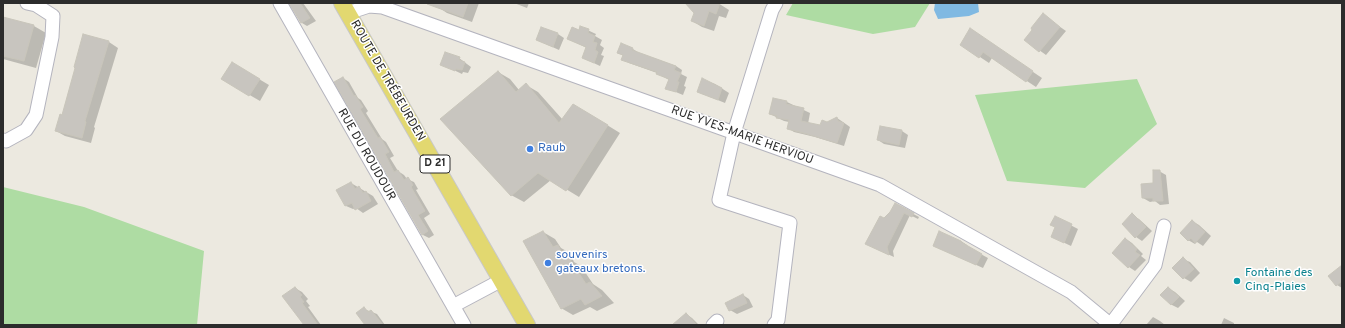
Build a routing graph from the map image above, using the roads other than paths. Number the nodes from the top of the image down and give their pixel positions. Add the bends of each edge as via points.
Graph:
1 (27, 3) edge
2 (280, 3) edge
3 (776, 3) edge
4 (370, 4) edge
5 (345, 8) edge
6 (734, 133) junction
7 (3, 140) edge
8 (1164, 226) dead end
9 (500, 281) junction
10 (453, 306) junction
11 (464, 325) edge
12 (527, 325) edge
13 (774, 325) edge
14 (1111, 325) edge

1 - 7 street via 53,16 52,37 36,115 26,130 6,141
2 - 10 street, RUE DU ROUDOUR
3 - 6 street
4 - 5 street, RUE YVES-MARIE HERVIOU
4 - 6 street, RUE YVES-MARIE HERVIOU
5 - 9 main road, ROUTE DE TRÉBEURDEN / D 21
6 - 13 street via 719,200 790,223 778,320
6 - 14 street, RUE YVES-MARIE HERVIOU via 880,185 1071,292
8 - 14 street via 1155,265
9 - 10 street
9 - 12 main road, ROUTE DE TRÉBEURDEN / D 21
10 - 11 street, RUE DU ROUDOUR

